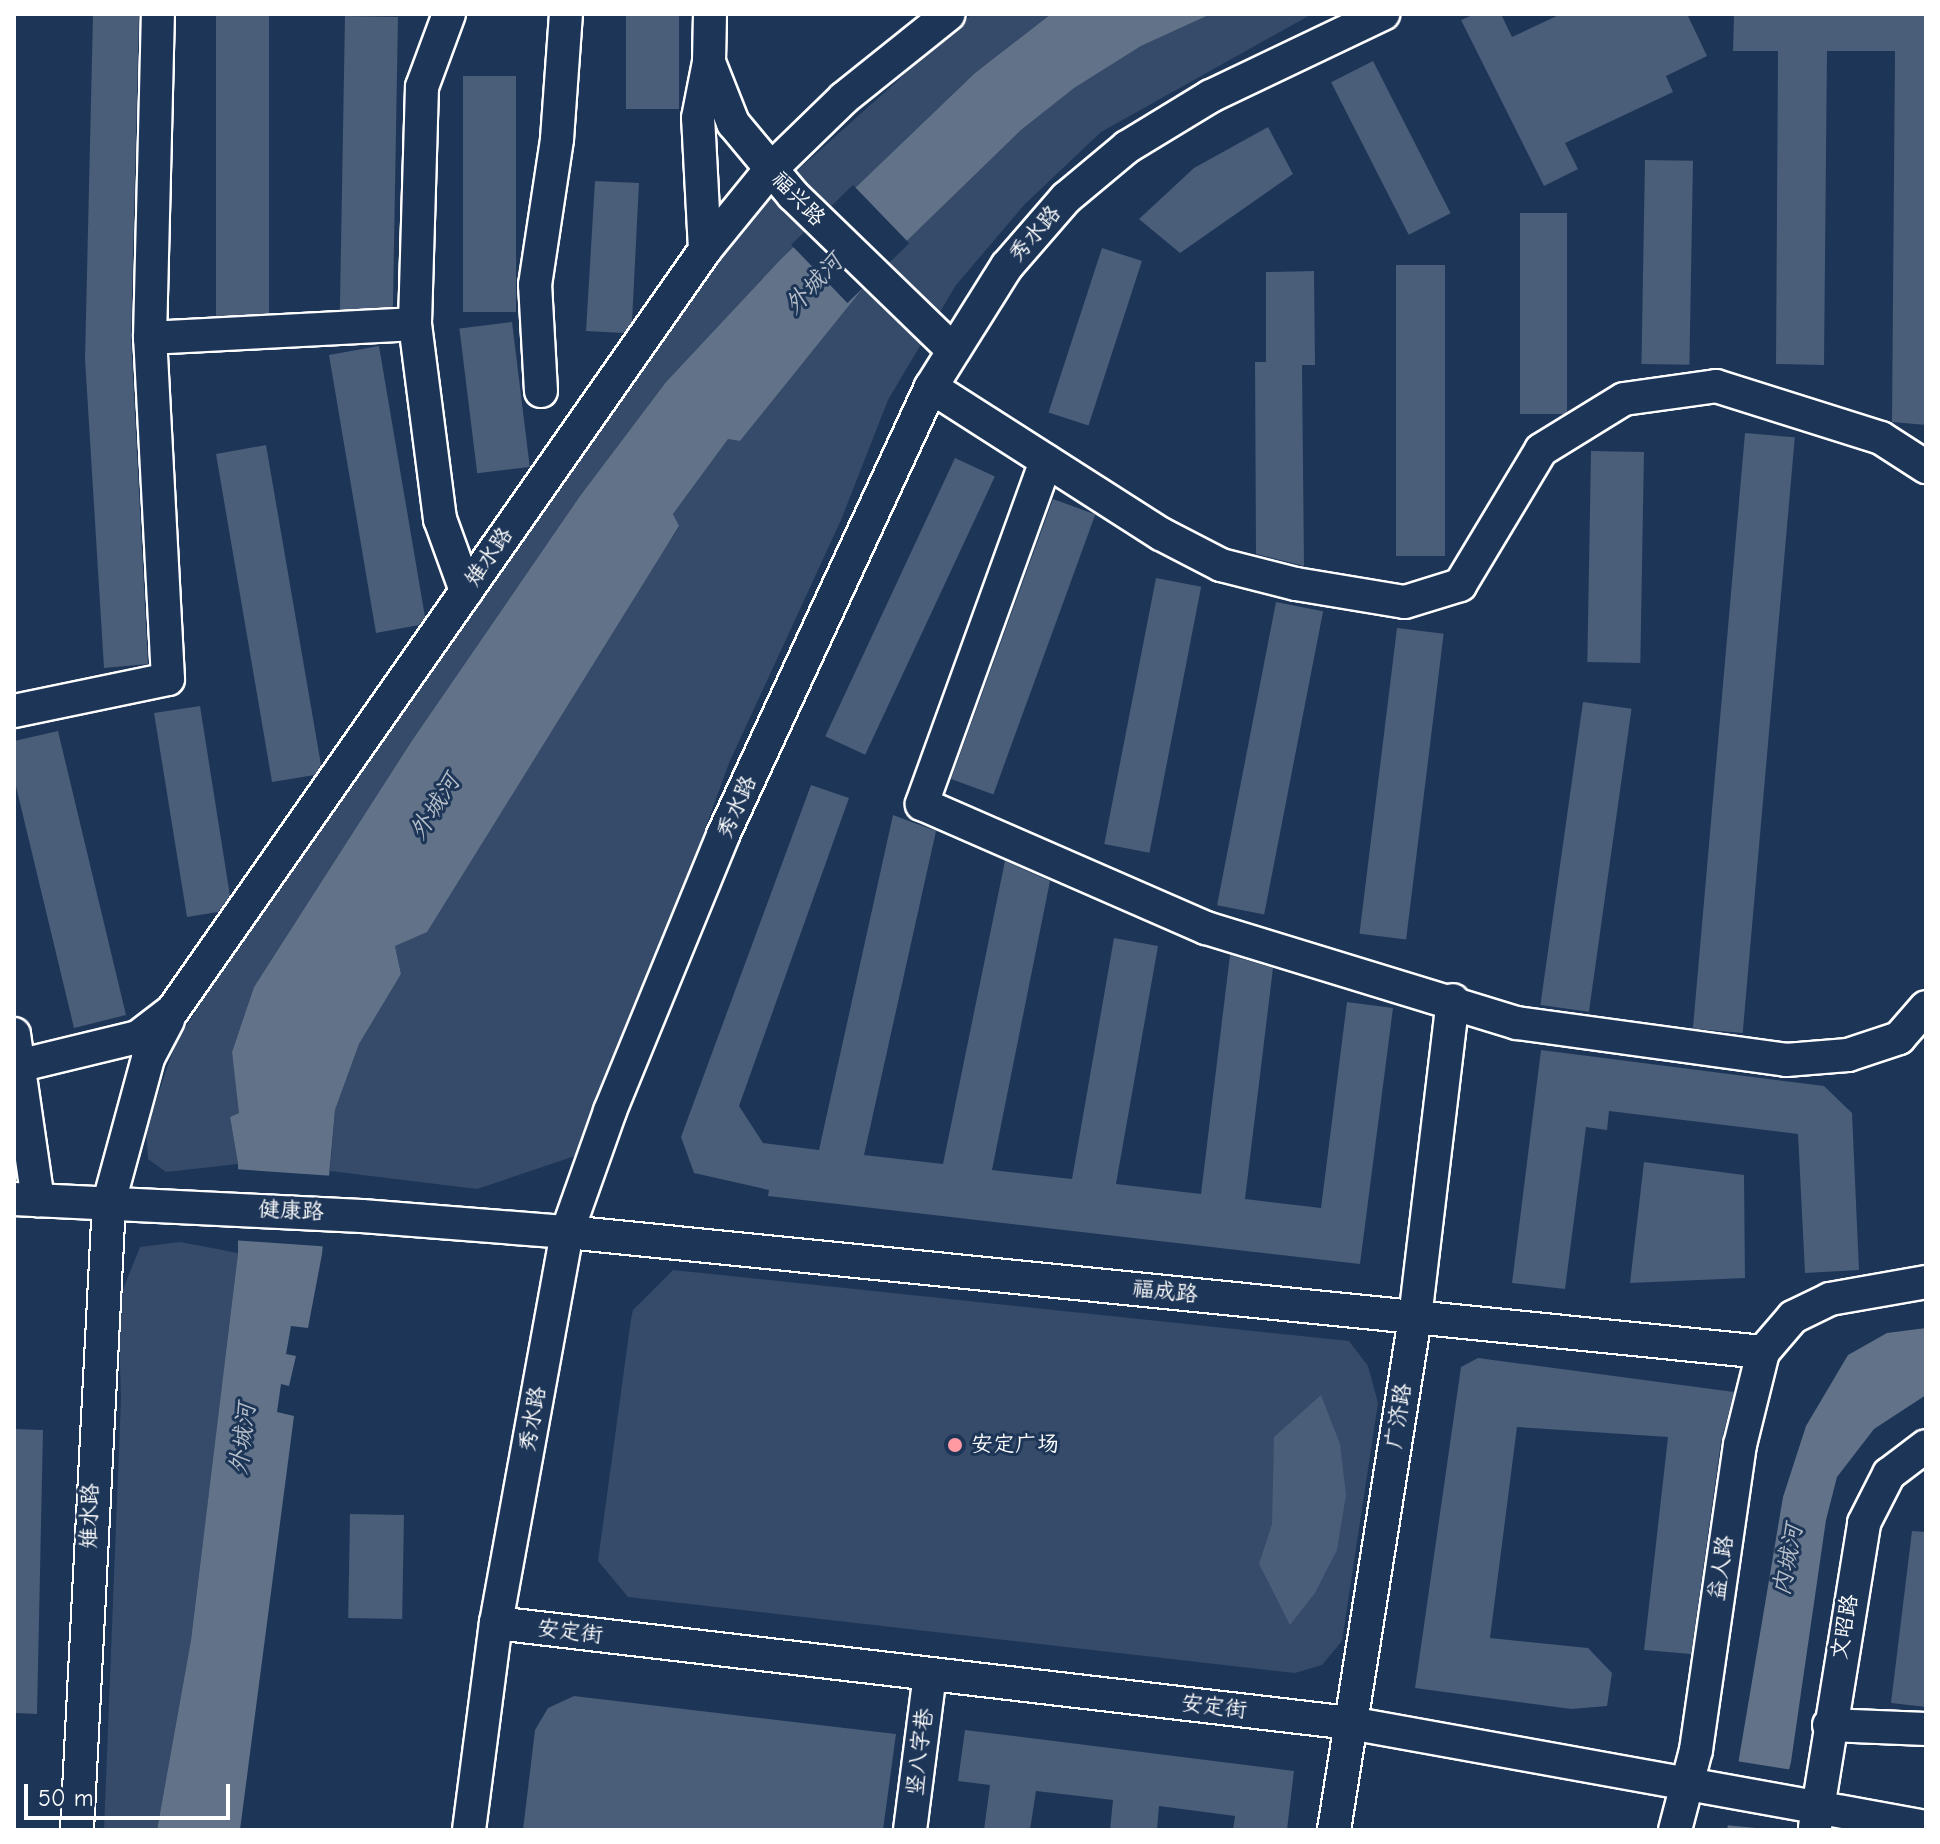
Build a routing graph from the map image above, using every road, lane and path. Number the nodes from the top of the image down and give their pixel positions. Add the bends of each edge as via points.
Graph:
1 (158, 14) edge
2 (449, 14) edge
3 (566, 14) edge
4 (710, 14) edge
5 (949, 14) edge
6 (1383, 14) edge
7 (918, 24) edge
8 (709, 62) junction
9 (770, 170) junction
10 (705, 250) junction
11 (415, 324) junction
12 (150, 338) junction
13 (951, 348) junction
14 (931, 387) junction
15 (541, 391) dead end
16 (1046, 461) junction
17 (1926, 467) edge
18 (466, 591) junction
19 (14, 711) edge
20 (1453, 1000) junction
21 (1926, 1007) edge
22 (173, 1010) junction
23 (14, 1034) edge
24 (22, 1065) junction
25 (26, 1200) edge
26 (109, 1202) junction
27 (567, 1232) junction
28 (1926, 1282) edge
29 (1415, 1318) junction
30 (1763, 1352) junction
31 (1925, 1446) edge
32 (496, 1623) junction
33 (930, 1674) junction
34 (1350, 1723) junction
35 (1829, 1725) junction
36 (1926, 1729) edge
37 (1691, 1787) junction
38 (1811, 1814) edge
39 (1926, 1827) edge
40 (77, 1830) edge
41 (469, 1830) edge
42 (910, 1830) edge
43 (1334, 1830) edge
44 (1675, 1830) edge

1 - 12 street
2 - 11 street via 422,87
3 - 15 street via 557,139 535,285
4 - 8 street, 福兴路
5 - 7 street, 雉水路
6 - 13 street, 秀水路 via 1211,96 1127,147 1066,198 1007,266
7 - 9 street, 雉水路
8 - 9 street, 福兴路 via 733,123
8 - 10 street via 698,118
9 - 10 street, 雉水路
9 - 13 street, 福兴路
10 - 18 street, 雉水路
11 - 12 street
11 - 18 street via 440,519
12 - 19 street via 168,679
13 - 14 street, 秀水路
14 - 16 street
14 - 27 street, 秀水路 via 723,835 610,1111
16 - 17 street via 1161,534 1221,565 1405,602 1460,585 1541,450 1624,399 1716,386 1881,438
16 - 20 street via 922,804 1206,928
18 - 22 street, 雉水路
20 - 21 street via 1517,1023 1786,1060 1848,1055 1899,1038
20 - 29 street, 广济路
22 - 24 street, 雉水路 via 138,1037
22 - 26 street, 雉水路 via 148,1058
23 - 24 street
24 - 25 street
25 - 26 street, 健康路
26 - 27 street, 健康路
26 - 40 street, 雉水路
27 - 29 street, 福成路
27 - 32 street, 秀水路
28 - 30 street via 1830,1299 1793,1317
29 - 30 street, 福成路
29 - 34 street, 广济路
30 - 37 street, 益人路 via 1740,1445
31 - 35 street, 文昭路 via 1889,1474 1864,1523
32 - 33 street, 安定街
32 - 41 street, 秀水路
33 - 34 street, 安定街
33 - 42 street, 竖八字巷
34 - 37 street, 安定街
34 - 43 street, 广济路
35 - 36 street
35 - 38 street, 文昭路
37 - 38 street, 安定街
37 - 44 street, 益人路
38 - 39 street, 安定街

